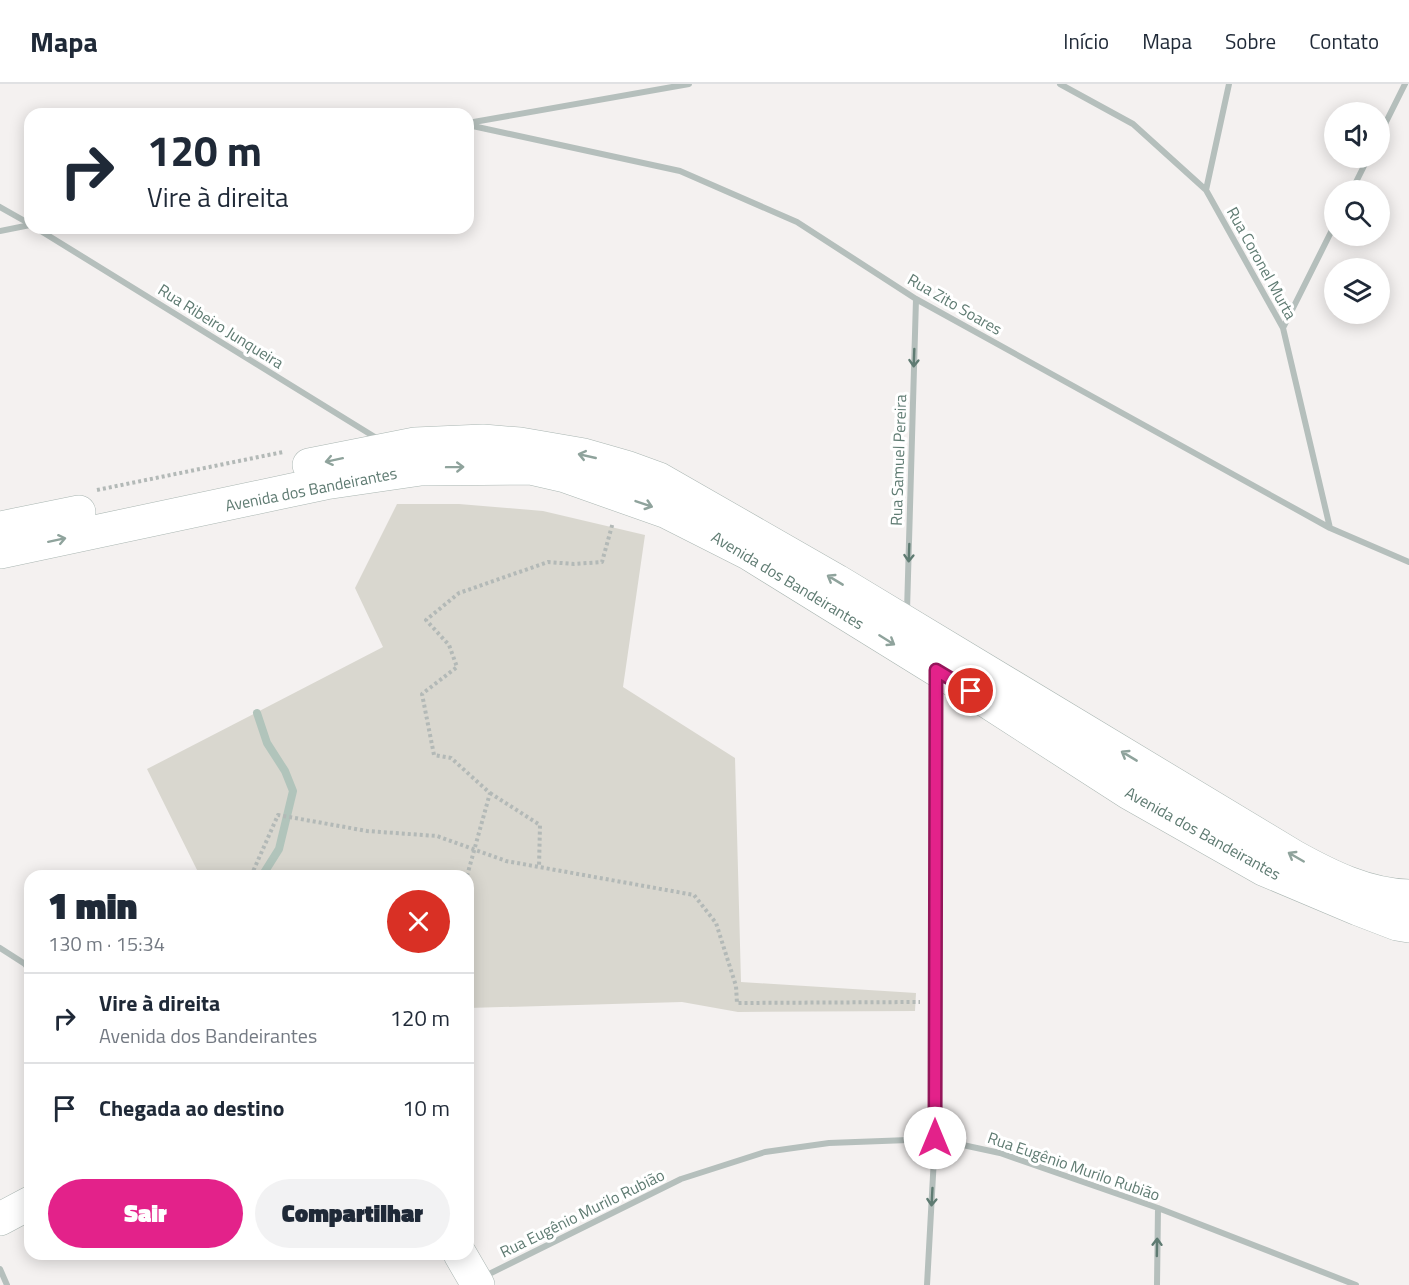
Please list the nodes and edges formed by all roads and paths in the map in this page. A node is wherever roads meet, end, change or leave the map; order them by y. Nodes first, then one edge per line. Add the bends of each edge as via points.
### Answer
1 (689, 84) edge
2 (1060, 84) edge
3 (1229, 84) edge
4 (1405, 84) edge
5 (1390, 114) edge
6 (474, 123) edge
7 (474, 125) edge
8 (1206, 190) junction
9 (0, 207) edge
10 (24, 221) edge
11 (24, 226) edge
12 (0, 231) edge
13 (46, 234) edge
14 (1324, 246) edge
15 (916, 299) junction
16 (1283, 328) junction
17 (289, 451) dead end
18 (406, 458) junction
19 (96, 491) dead end
20 (620, 496) junction
21 (0, 528) edge
22 (1330, 528) junction
23 (0, 552) edge
24 (1409, 562) edge
25 (906, 622) junction
26 (936, 670) junction
27 (490, 793) junction
28 (473, 849) junction
29 (539, 867) junction
30 (254, 870) edge
31 (468, 870) edge
32 (1406, 922) edge
33 (0, 948) edge
34 (24, 963) edge
35 (920, 1002) dead end
36 (935, 1138) junction
37 (24, 1206) edge
38 (1158, 1208) junction
39 (0, 1219) edge
40 (0, 1269) edge
41 (471, 1276) edge
42 (7, 1285) edge
43 (927, 1285) edge
44 (1157, 1285) edge
45 (1356, 1285) edge

1 - 6 street
2 - 8 street, Rua Coronel Murta via 1133,124
3 - 8 street
4 - 5 street
7 - 15 street, Rua Zito Soares via 680,171 797,222
8 - 16 street, Rua Coronel Murta
9 - 10 street
11 - 12 street
13 - 18 street, Rua Ribeiro Junqueira
14 - 16 street
15 - 22 street, Rua Zito Soares
15 -> 25 street, Rua Samuel Pereira
16 - 22 street, Rua Coronel Murta
17 - 19 path
18 -> 20 street, Avenida dos Bandeirantes via 530,468
18 -> 21 street, Avenida dos Bandeirantes
23 -> 18 street, Avenida dos Bandeirantes via 325,483
25 -> 18 street, Avenida dos Bandeirantes via 688,494 626,467 548,448 483,441 448,441
20 -> 26 street, Avenida dos Bandeirantes via 667,512 748,552
20 - 27 path via 602,561 548,562 459,593 426,620 449,645 457,667 422,694 434,755 451,758
22 - 24 street, Rua Zito Soares
32 -> 25 street, Avenida dos Bandeirantes via 1365,889 1302,861
26 - 32 street, Avenida dos Bandeirantes via 1129,793 1263,869
26 - 36 street
27 - 28 path
27 - 29 path via 540,825
28 - 29 path
28 - 30 path via 437,836 367,831 278,815
28 - 31 path
29 - 35 path via 694,895 716,923 736,986 737,1003
33 - 34 street
36 - 38 street, Rua Eugênio Murilo Rubião via 1000,1153
36 - 41 street, Rua Eugênio Murilo Rubião via 829,1143 765,1152 681,1179
36 -> 43 street
37 - 39 street
44 -> 38 street
38 - 45 street, Rua Eugênio Murilo Rubião
40 - 42 street

